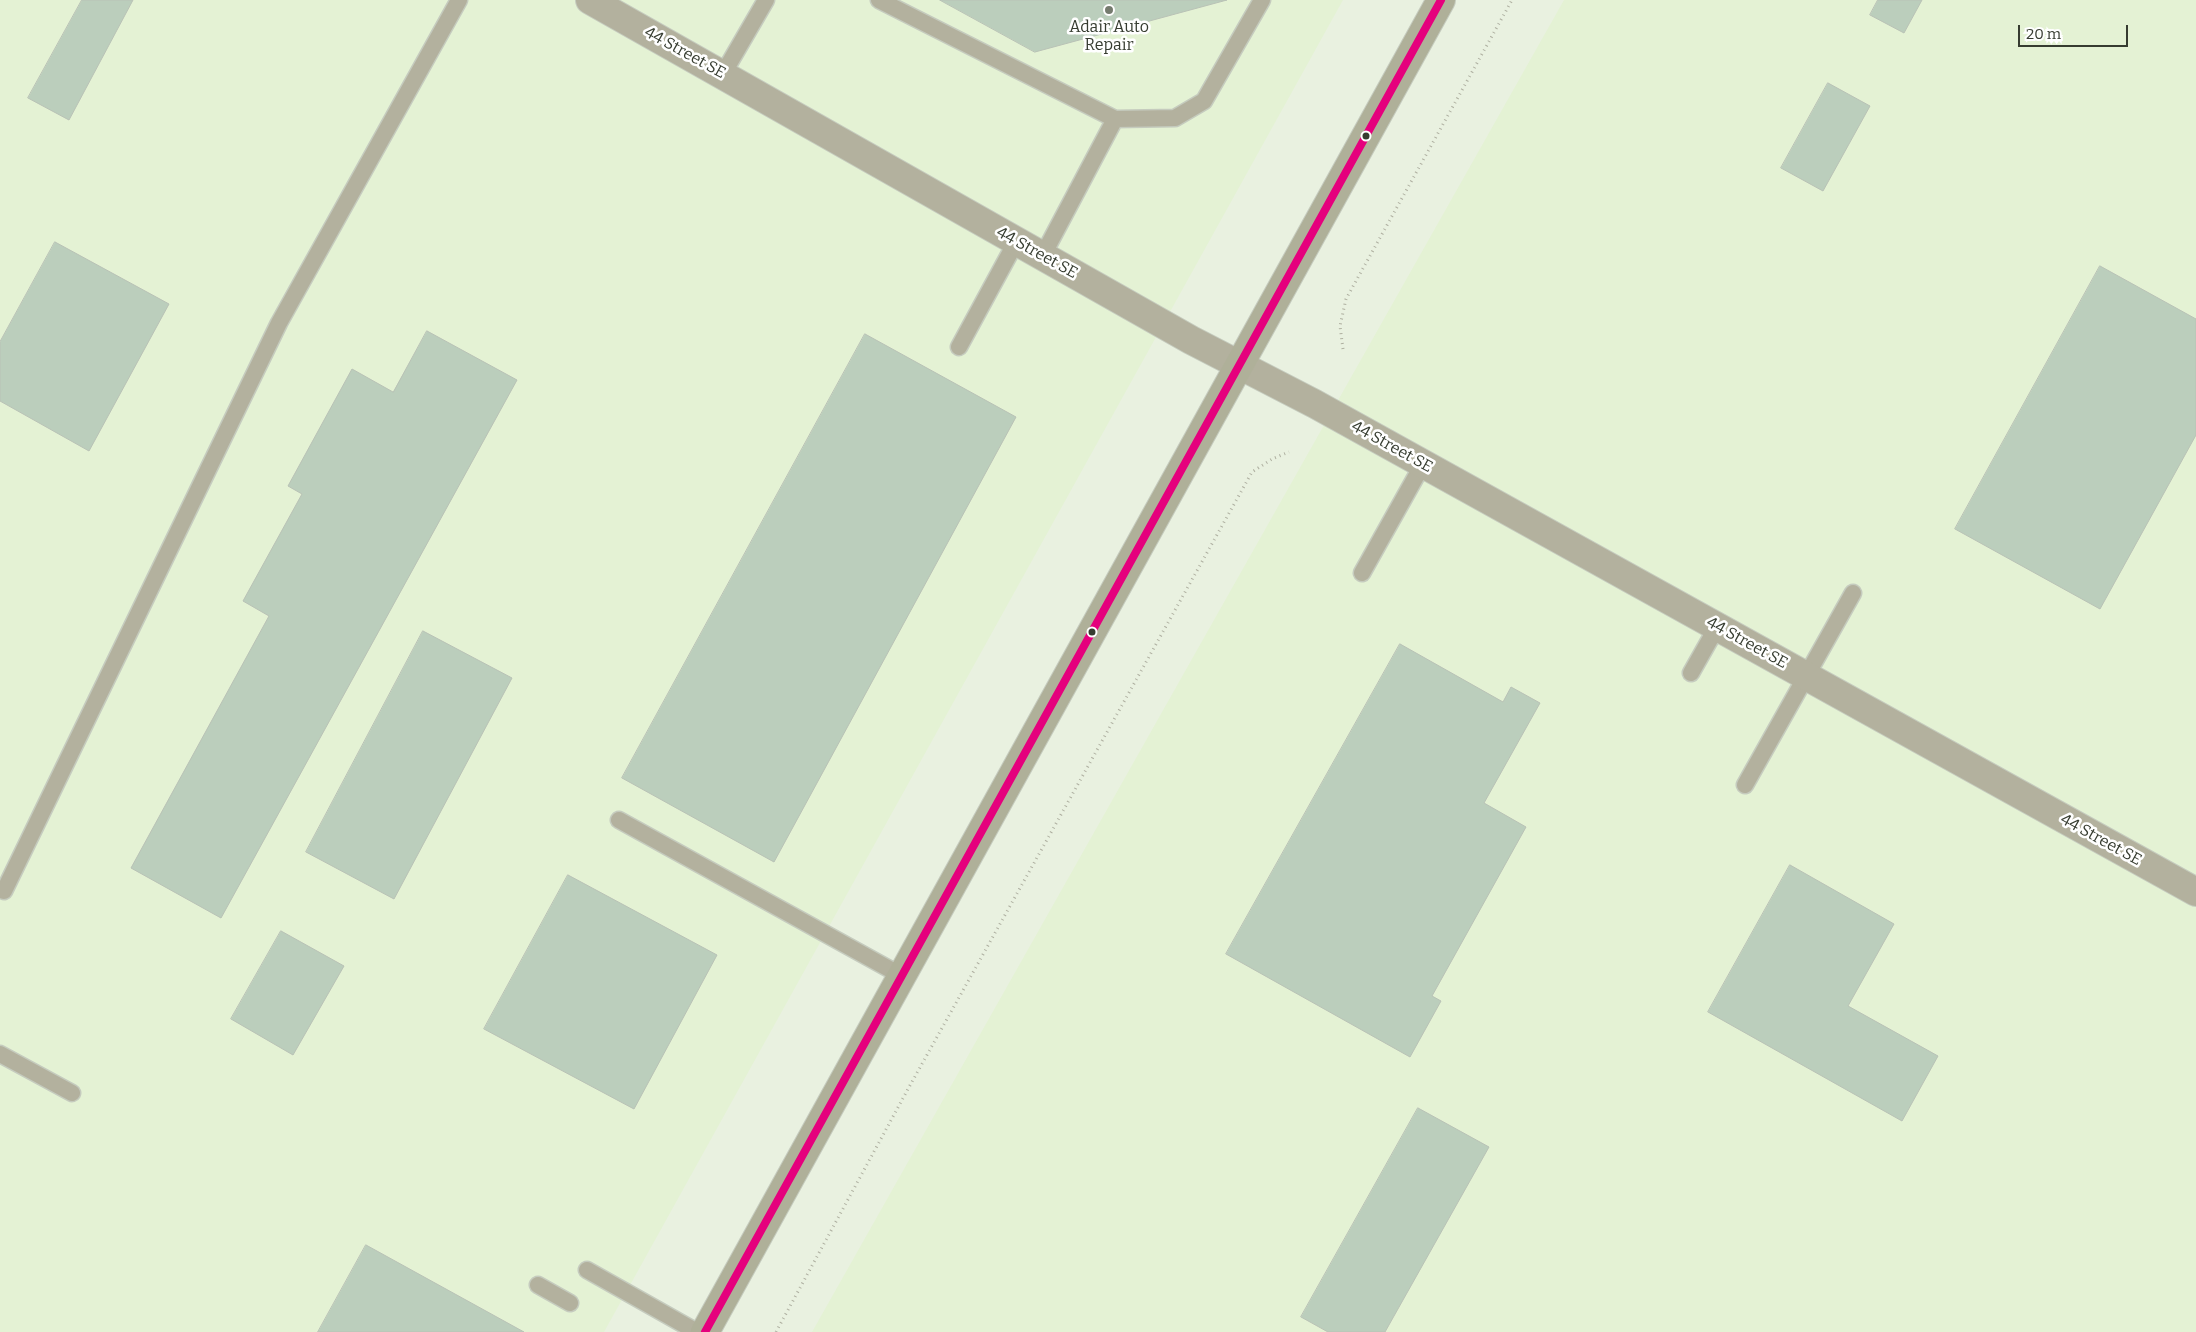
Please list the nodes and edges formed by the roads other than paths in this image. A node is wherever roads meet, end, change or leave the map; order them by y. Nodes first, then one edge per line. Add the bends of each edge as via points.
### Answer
1 (459, 0) edge
2 (590, 0) edge
3 (766, 0) edge
4 (879, 0) edge
5 (1262, 0) edge
6 (1441, 0) edge
7 (723, 74) junction
8 (1115, 119) junction
9 (1016, 242) junction
10 (1042, 257) junction
11 (959, 347) dead end
12 (1240, 364) junction
13 (1423, 464) junction
14 (1362, 572) dead end
15 (1853, 593) dead end
16 (1717, 627) junction
17 (1691, 672) dead end
18 (1806, 676) junction
19 (1744, 785) dead end
20 (619, 820) dead end
21 (4, 890) dead end
22 (2196, 892) edge
23 (902, 976) junction
24 (0, 1054) edge
25 (72, 1093) dead end
26 (587, 1270) dead end
27 (538, 1285) dead end
28 (570, 1303) dead end
29 (697, 1332) edge
30 (705, 1332) edge

1 - 21 lane via 279,323
2 - 7 street, 44 Street SE
3 - 7 lane
4 - 8 lane
5 - 8 lane via 1204,101 1175,118
6 - 12 street
7 - 9 street, 44 Street SE
8 - 10 lane
9 - 10 street, 44 Street SE
9 - 11 lane
10 - 12 street, 44 Street SE
12 - 13 street, 44 Street SE
12 - 23 street
13 - 14 lane
13 - 16 street, 44 Street SE
15 - 18 lane
16 - 17 lane
16 - 18 street, 44 Street SE
18 - 19 lane
18 - 22 street, 44 Street SE
20 - 23 lane
23 - 30 street
24 - 25 lane
26 - 29 lane
27 - 28 lane

